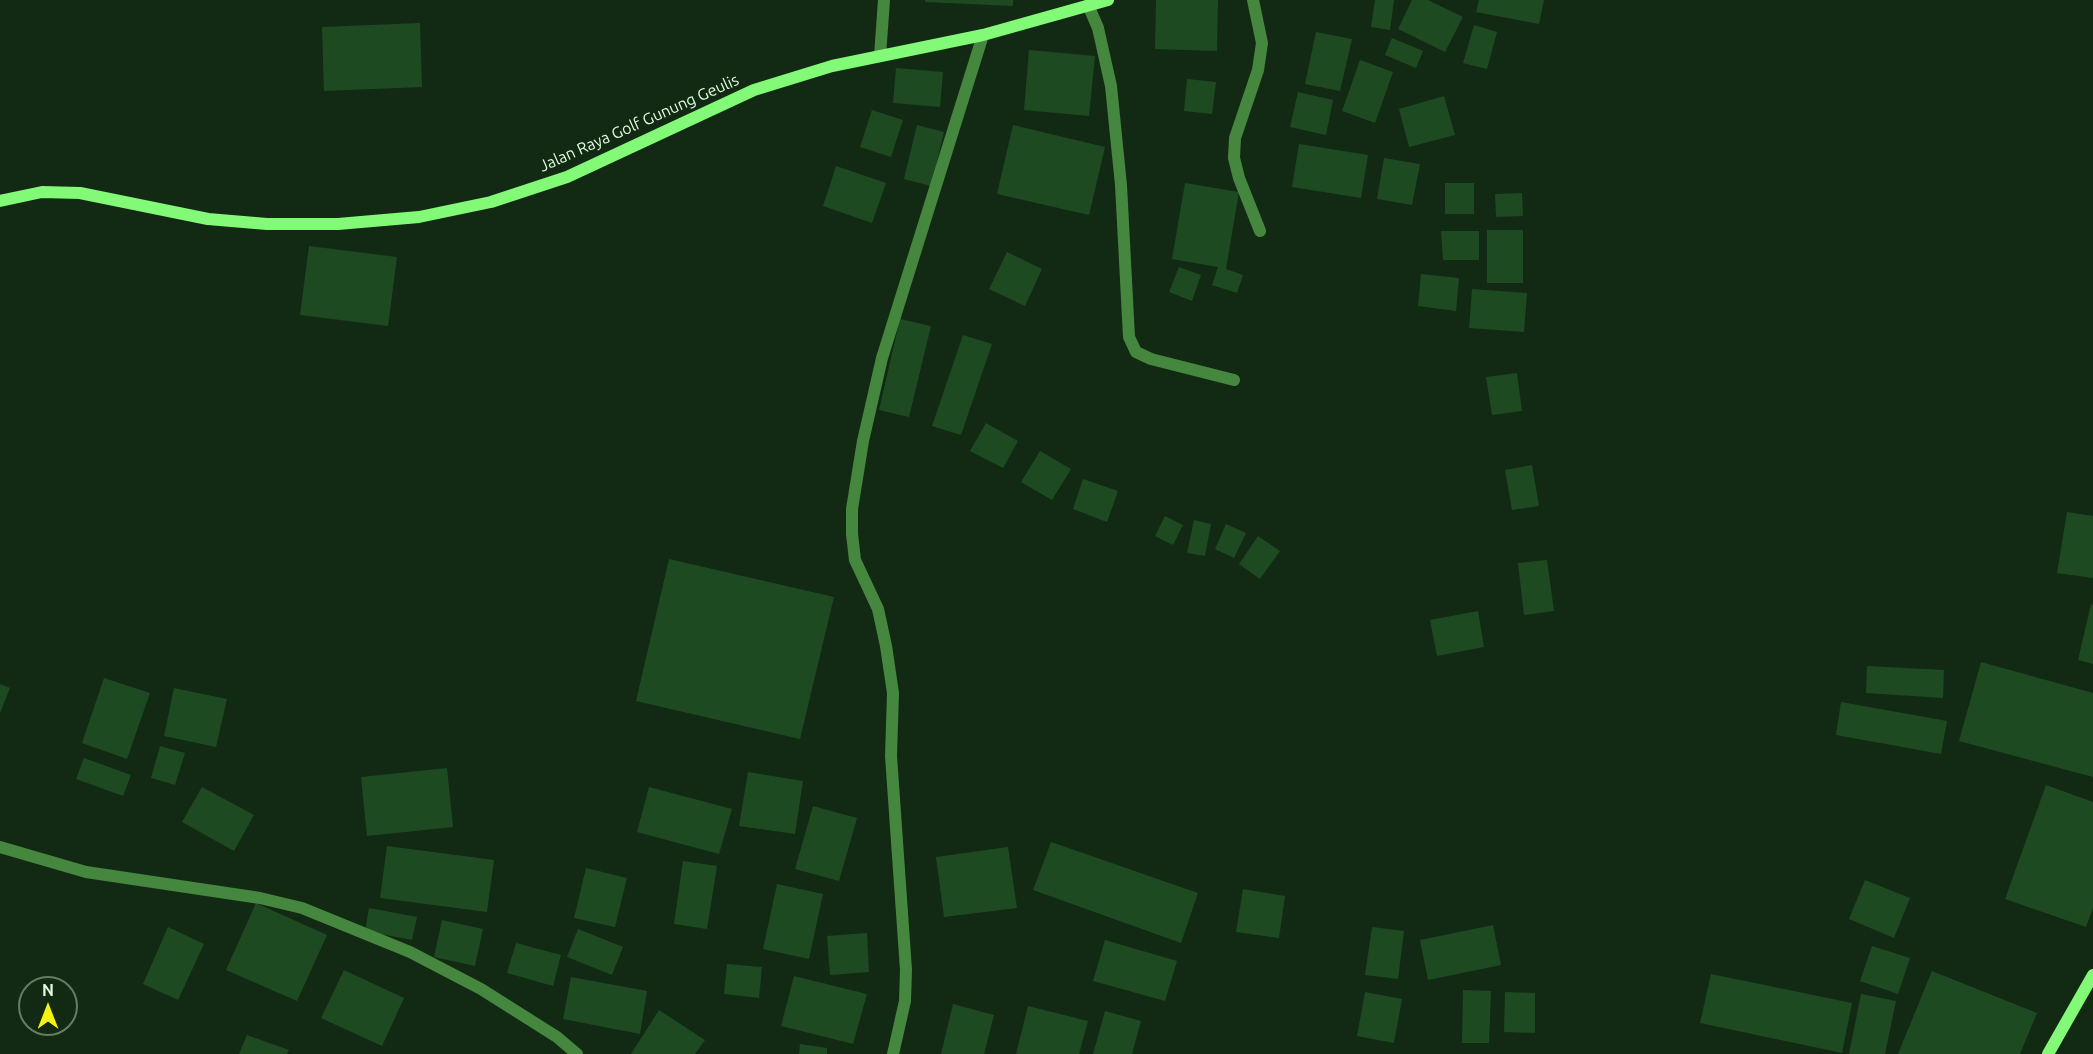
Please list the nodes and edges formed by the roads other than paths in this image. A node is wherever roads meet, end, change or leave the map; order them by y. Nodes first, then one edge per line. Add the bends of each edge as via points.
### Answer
1 (884, 0) edge
2 (1108, 0) edge
3 (1253, 0) edge
4 (1088, 5) junction
5 (984, 35) junction
6 (880, 56) junction
7 (0, 201) edge
8 (1260, 231) dead end
9 (1234, 380) dead end
10 (0, 847) edge
11 (2093, 975) edge
12 (577, 1054) edge
13 (894, 1054) edge
14 (2048, 1054) edge

1 - 6 street
2 - 4 main road, Jalan Raya Golf Gunung Geulis
3 - 8 street via 1262,44 1258,70 1235,138 1234,158
4 - 5 main road, Jalan Raya Golf Gunung Geulis
4 - 9 street via 1098,28 1112,86 1130,337 1136,352 1151,359
5 - 6 main road, Jalan Raya Golf Gunung Geulis
5 - 13 street via 882,358 852,509 855,560 878,609 892,693 891,756 906,970 905,1001
6 - 7 main road, Jalan Raya Golf Gunung Geulis via 754,90 567,177 491,202 419,217 338,224 267,224 208,219 80,193 42,192
10 - 12 street via 87,872 302,908 410,952 481,989
11 - 14 main road

